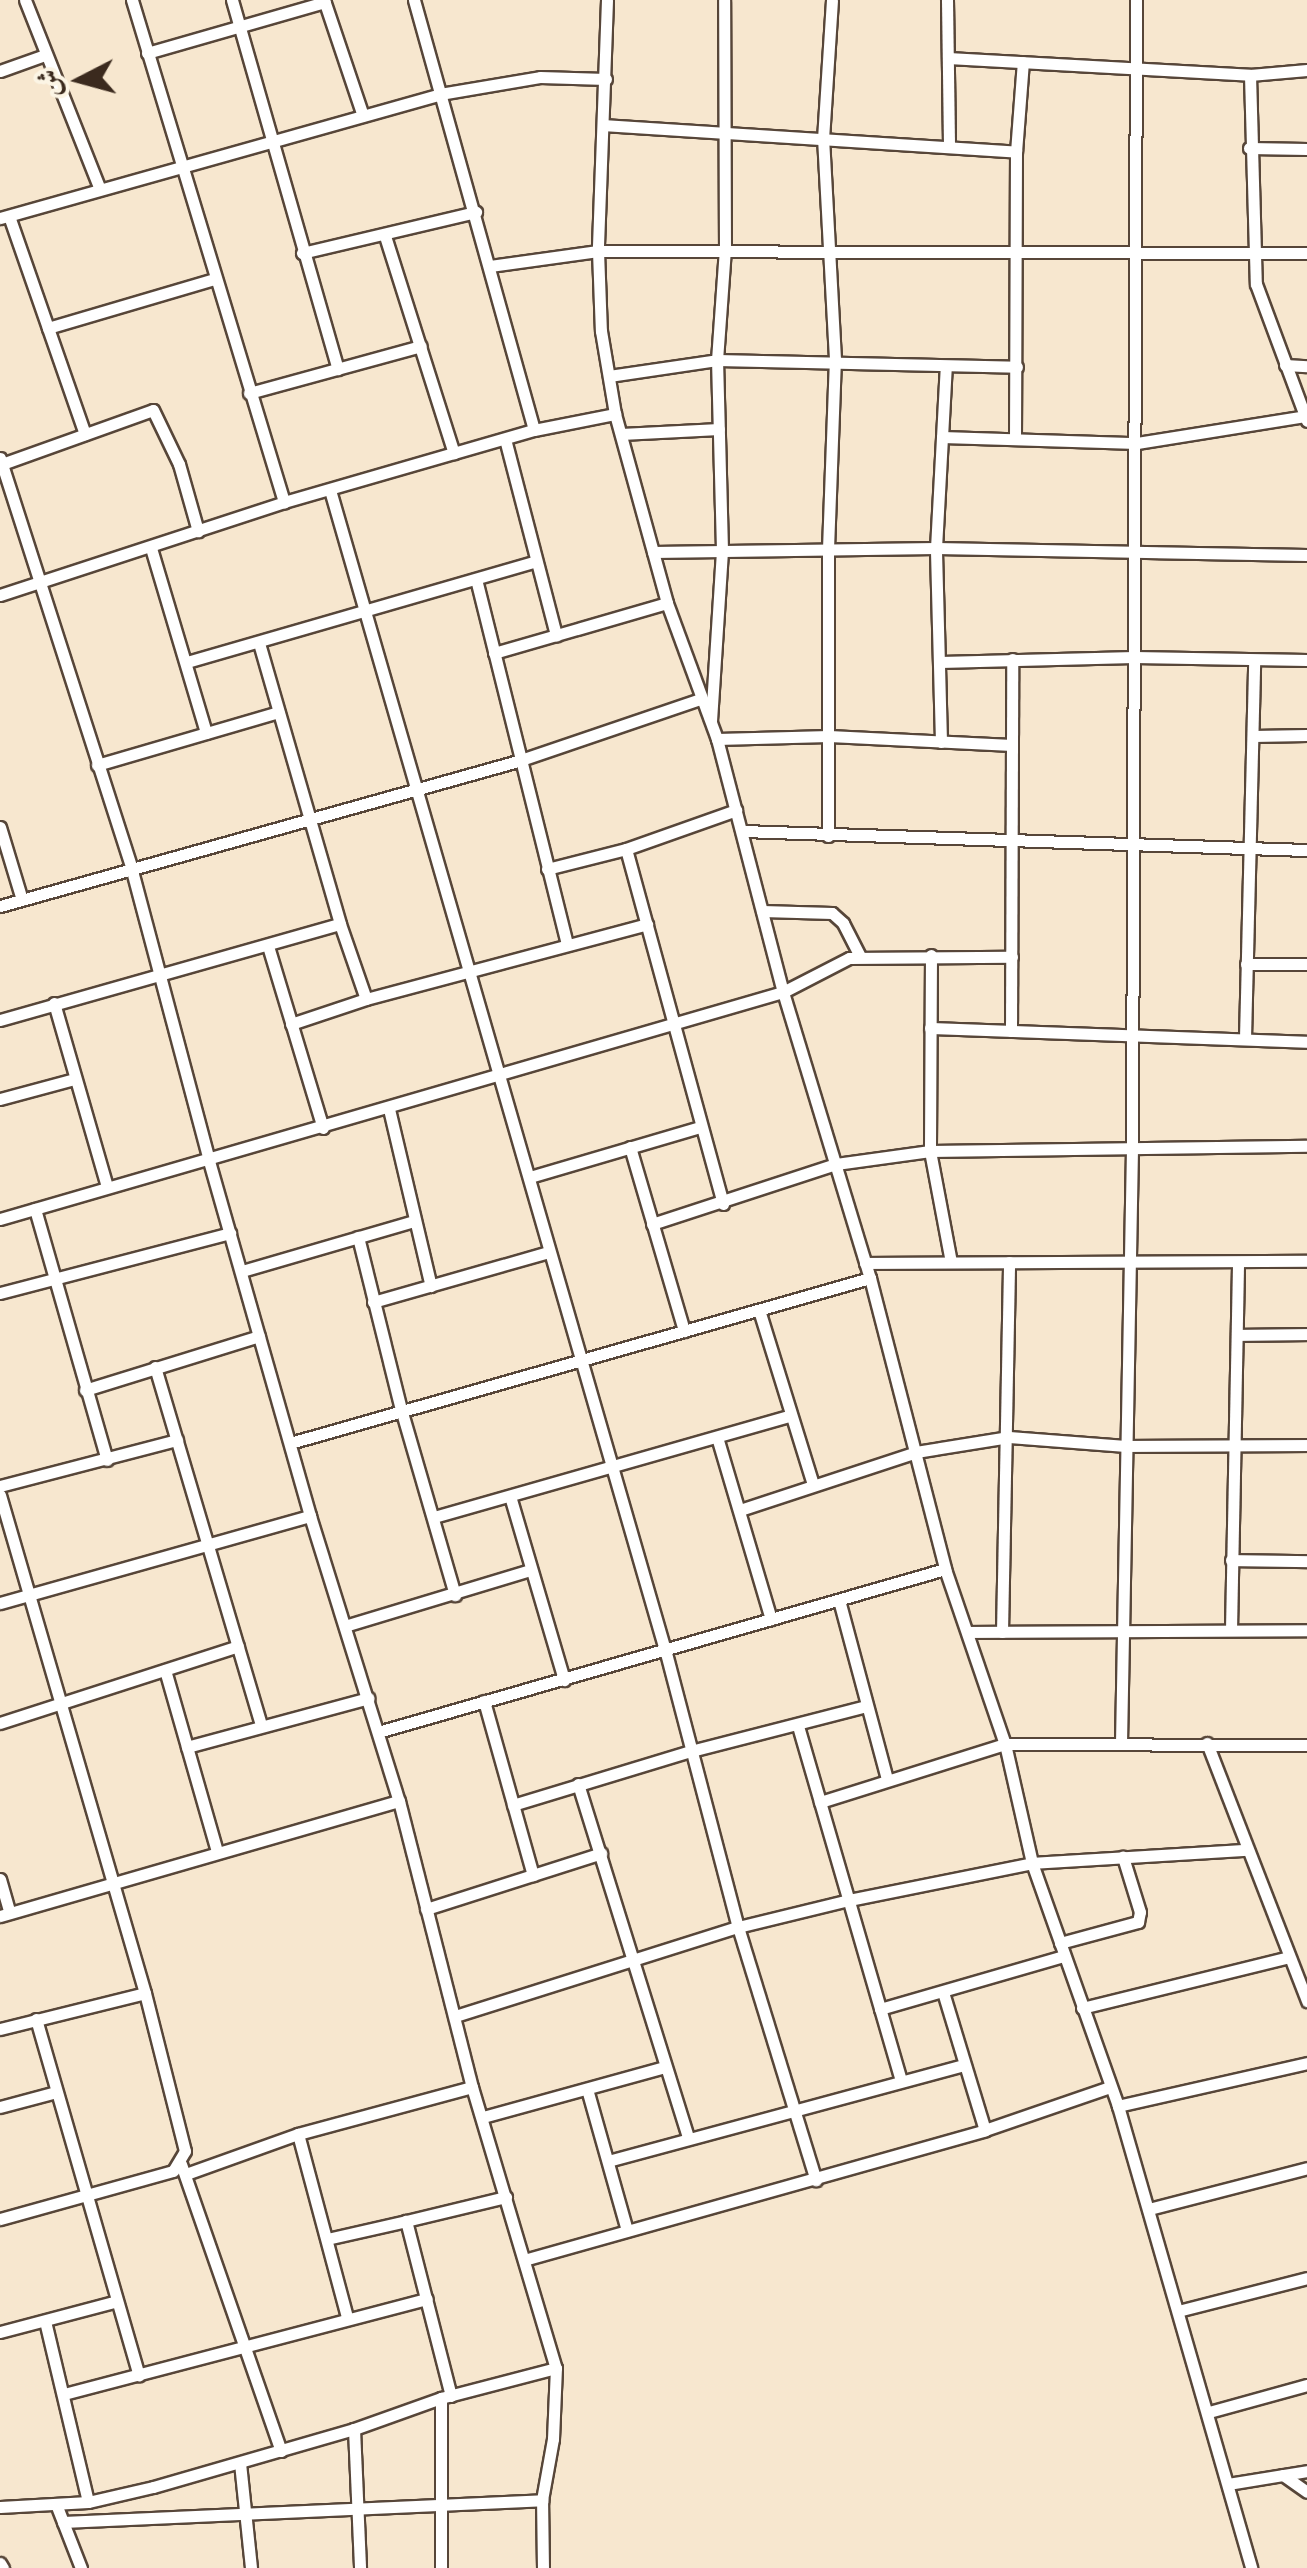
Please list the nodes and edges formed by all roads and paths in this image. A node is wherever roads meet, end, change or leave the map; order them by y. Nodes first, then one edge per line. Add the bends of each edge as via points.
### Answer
1 (26, 0) edge
2 (132, 0) edge
3 (232, 0) edge
4 (414, 0) edge
5 (607, 0) edge
6 (724, 0) edge
7 (832, 0) edge
8 (948, 0) edge
9 (1136, 0) edge
10 (325, 1) edge
11 (240, 26) junction
12 (147, 53) junction
13 (46, 55) junction
14 (948, 58) junction
15 (1023, 62) junction
16 (1135, 68) junction
17 (1307, 70) edge
18 (0, 71) edge
19 (1250, 75) junction
20 (606, 79) junction
21 (440, 94) junction
22 (363, 116) junction
23 (604, 125) junction
24 (726, 134) junction
25 (823, 139) junction
26 (275, 141) junction
27 (949, 146) junction
28 (1248, 148) junction
29 (1307, 149) edge
30 (1016, 152) junction
31 (181, 166) junction
32 (100, 189) junction
33 (476, 212) junction
34 (5, 217) edge
35 (385, 236) junction
36 (726, 250) junction
37 (1138, 250) junction
38 (830, 251) junction
39 (1019, 251) junction
40 (598, 252) junction
41 (1254, 252) junction
42 (302, 253) junction
43 (1307, 253) edge
44 (490, 266) junction
45 (215, 279) junction
46 (48, 328) junction
47 (421, 346) junction
48 (717, 360) junction
49 (834, 360) junction
50 (946, 366) junction
51 (1285, 366) junction
52 (1307, 366) edge
53 (1017, 367) junction
54 (338, 369) junction
55 (609, 376) junction
56 (249, 393) junction
57 (615, 414) junction
58 (1306, 418) edge
59 (719, 429) junction
60 (534, 430) junction
61 (85, 434) junction
62 (621, 434) junction
63 (942, 437) junction
64 (506, 439) junction
65 (1014, 439) junction
66 (1137, 443) junction
67 (454, 453) junction
68 (1, 461) edge
69 (330, 490) junction
70 (284, 502) junction
71 (198, 531) junction
72 (151, 548) junction
73 (936, 548) junction
74 (828, 549) junction
75 (722, 550) junction
76 (1136, 550) junction
77 (654, 552) junction
78 (1307, 555) edge
79 (536, 561) junction
80 (476, 578) junction
81 (39, 585) junction
82 (0, 595) edge
83 (667, 603) junction
84 (362, 612) junction
85 (556, 635) junction
86 (259, 643) junction
87 (494, 652) junction
88 (1134, 656) junction
89 (1012, 660) junction
90 (1254, 660) junction
91 (1307, 660) edge
92 (187, 662) junction
93 (940, 662) junction
94 (700, 699) junction
95 (278, 712) junction
96 (711, 726) junction
97 (206, 733) junction
98 (830, 736) junction
99 (1252, 736) junction
100 (1307, 736) edge
101 (716, 739) junction
102 (941, 742) junction
103 (1012, 745) junction
104 (518, 760) junction
105 (97, 764) junction
106 (413, 790) junction
107 (736, 810) junction
108 (308, 817) junction
109 (0, 827) edge
110 (742, 831) junction
111 (828, 836) junction
112 (1013, 841) junction
113 (1131, 846) junction
114 (626, 849) junction
115 (1248, 850) junction
116 (1307, 850) edge
117 (131, 868) junction
118 (547, 869) junction
119 (22, 900) junction
120 (0, 906) edge
121 (762, 911) junction
122 (340, 924) junction
123 (647, 924) junction
124 (567, 945) junction
125 (268, 946) junction
126 (931, 955) junction
127 (1012, 957) junction
128 (860, 958) junction
129 (1246, 964) junction
130 (1307, 964) edge
131 (466, 972) junction
132 (162, 974) junction
133 (782, 992) junction
134 (366, 998) junction
135 (54, 1003) junction
136 (0, 1020) edge
137 (674, 1022) junction
138 (291, 1024) junction
139 (930, 1028) junction
140 (1011, 1031) junction
141 (1131, 1034) junction
142 (1244, 1038) junction
143 (1307, 1042) edge
144 (500, 1076) junction
145 (74, 1079) junction
146 (1, 1097) edge
147 (389, 1109) junction
148 (700, 1127) junction
149 (323, 1128) junction
150 (1132, 1146) junction
151 (1307, 1146) edge
152 (630, 1147) junction
153 (930, 1151) junction
154 (209, 1161) junction
155 (836, 1164) junction
156 (530, 1178) junction
157 (107, 1187) junction
158 (724, 1204) junction
159 (35, 1209) junction
160 (0, 1219) edge
161 (414, 1221) junction
162 (652, 1224) junction
163 (230, 1233) junction
164 (358, 1237) junction
165 (549, 1252) junction
166 (1307, 1261) edge
167 (951, 1262) junction
168 (1008, 1262) junction
169 (1238, 1262) junction
170 (866, 1263) junction
171 (1131, 1263) junction
172 (242, 1271) junction
173 (55, 1278) junction
174 (870, 1278) junction
175 (431, 1286) junction
176 (0, 1293) edge
177 (373, 1302) junction
178 (759, 1310) junction
179 (684, 1331) junction
180 (1307, 1334) edge
181 (1237, 1335) junction
182 (259, 1336) junction
183 (580, 1359) junction
184 (156, 1367) junction
185 (85, 1390) junction
186 (400, 1409) junction
187 (792, 1415) junction
188 (718, 1436) junction
189 (1009, 1437) junction
190 (177, 1440) junction
191 (290, 1443) junction
192 (1232, 1445) junction
193 (1307, 1445) edge
194 (1126, 1446) junction
195 (916, 1452) junction
196 (107, 1460) junction
197 (610, 1467) junction
198 (813, 1484) junction
199 (0, 1486) edge
200 (0, 1495) edge
201 (510, 1496) junction
202 (740, 1510) junction
203 (310, 1516) junction
204 (434, 1517) junction
205 (209, 1544) junction
206 (1231, 1560) junction
207 (1307, 1561) edge
208 (946, 1569) junction
209 (532, 1570) junction
210 (27, 1595) junction
211 (455, 1595) junction
212 (839, 1600) junction
213 (0, 1603) edge
214 (771, 1619) junction
215 (345, 1626) junction
216 (1230, 1630) junction
217 (1307, 1630) edge
218 (968, 1632) junction
219 (1002, 1632) junction
220 (1122, 1632) junction
221 (238, 1646) junction
222 (666, 1653) junction
223 (165, 1670) junction
224 (564, 1680) junction
225 (368, 1698) junction
226 (484, 1701) junction
227 (60, 1704) junction
228 (866, 1706) junction
229 (0, 1723) edge
230 (260, 1725) junction
231 (798, 1726) junction
232 (378, 1732) junction
233 (1207, 1742) junction
234 (1120, 1743) junction
235 (1005, 1744) junction
236 (1307, 1745) edge
237 (187, 1747) junction
238 (691, 1751) junction
239 (888, 1779) junction
240 (578, 1784) junction
241 (399, 1801) junction
242 (820, 1802) junction
243 (513, 1805) junction
244 (1246, 1850) junction
245 (217, 1851) junction
246 (601, 1854) junction
247 (1123, 1858) junction
248 (1032, 1863) junction
249 (533, 1875) junction
250 (0, 1879) edge
251 (110, 1883) junction
252 (850, 1900) junction
253 (426, 1909) junction
254 (5, 1914) edge
255 (738, 1927) junction
256 (1060, 1943) junction
257 (1064, 1956) junction
258 (1289, 1957) junction
259 (634, 1962) junction
260 (943, 1992) junction
261 (145, 1993) junction
262 (1307, 2001) edge
263 (1082, 2008) junction
264 (880, 2009) junction
265 (455, 2016) junction
266 (36, 2019) junction
267 (0, 2029) edge
268 (1307, 2063) edge
269 (962, 2064) junction
270 (664, 2066) junction
271 (901, 2080) junction
272 (472, 2087) junction
273 (1110, 2087) junction
274 (587, 2089) junction
275 (56, 2092) junction
276 (1118, 2106) junction
277 (0, 2107) edge
278 (794, 2109) junction
279 (483, 2117) junction
280 (985, 2130) junction
281 (298, 2134) junction
282 (688, 2138) junction
283 (608, 2161) junction
284 (1307, 2168) edge
285 (184, 2169) junction
286 (816, 2180) junction
287 (86, 2194) junction
288 (506, 2197) junction
289 (1149, 2209) junction
290 (0, 2219) edge
291 (406, 2222) junction
292 (627, 2230) junction
293 (327, 2239) junction
294 (524, 2260) junction
295 (1307, 2278) edge
296 (427, 2299) junction
297 (118, 2301) junction
298 (1178, 2311) junction
299 (348, 2316) junction
300 (45, 2321) junction
301 (0, 2332) edge
302 (242, 2344) junction
303 (556, 2368) junction
304 (139, 2374) junction
305 (1307, 2385) edge
306 (64, 2394) junction
307 (446, 2397) junction
308 (1209, 2412) junction
309 (354, 2429) junction
310 (281, 2451) junction
311 (240, 2463) junction
312 (1307, 2471) edge
313 (1283, 2475) junction
314 (1228, 2484) junction
315 (1307, 2492) edge
316 (542, 2500) junction
317 (88, 2502) junction
318 (56, 2504) junction
319 (443, 2505) junction
320 (0, 2508) edge
321 (358, 2508) junction
322 (246, 2514) junction
323 (63, 2522) junction
324 (81, 2568) edge
325 (252, 2568) edge
326 (360, 2568) edge
327 (440, 2568) edge
328 (543, 2568) edge
329 (1251, 2568) edge

1 - 13 street
2 - 12 street
3 - 11 street
4 - 21 street
5 - 20 street
6 - 24 street
7 - 25 street
8 - 14 street
9 - 16 street
10 - 11 street
10 - 22 street
11 - 12 street
11 - 26 street
12 - 31 street
13 - 18 street
13 - 32 street
14 - 15 street
14 - 27 street
15 - 16 street
15 - 30 street
16 - 19 street
16 - 37 street
17 - 19 street
19 - 28 street
20 - 21 street via 540,77
20 - 23 street
21 - 22 street
21 - 33 street
22 - 26 street
23 - 24 street
23 - 40 street
24 - 25 street
24 - 36 street
25 - 27 street
25 - 38 street
26 - 31 street
26 - 42 street
27 - 30 street
28 - 29 street
28 - 41 street
30 - 39 street
31 - 32 street
31 - 45 street
32 - 34 street
33 - 35 street
33 - 44 street
34 - 46 street
35 - 42 street
35 - 47 street
36 - 38 street
36 - 40 street
36 - 48 street
37 - 39 street
37 - 41 street
37 - 66 street
38 - 39 street
38 - 49 street
39 - 53 street
40 - 44 street
40 - 55 street
41 - 43 street
41 - 51 street via 1261,301
42 - 54 street
44 - 60 street
45 - 46 street
45 - 56 street
46 - 61 street
47 - 54 street
47 - 67 street
48 - 49 street
48 - 55 street
48 - 59 street
49 - 50 street
49 - 74 street
50 - 53 street
50 - 63 street
51 - 52 street
51 - 58 street
53 - 65 street
54 - 56 street
55 - 57 street
56 - 70 street
57 - 60 street
57 - 62 street
58 - 66 street
59 - 62 street
59 - 75 street
60 - 64 street
61 - 68 street
61 - 71 street via 147,410 158,414
62 - 77 street
63 - 65 street
63 - 73 street
64 - 67 street
64 - 79 street
65 - 66 street
66 - 76 street
67 - 69 street
68 - 81 street
69 - 70 street
69 - 84 street
70 - 71 street
71 - 72 street
72 - 81 street
72 - 92 street
73 - 74 street
73 - 76 street
73 - 93 street
74 - 75 street
74 - 98 street
75 - 77 street
75 - 96 street
76 - 78 street
76 - 88 street
77 - 83 street
79 - 80 street
79 - 85 street
80 - 84 street
80 - 87 street
81 - 82 street
81 - 105 street
83 - 85 street
83 - 94 street
84 - 86 street
84 - 106 street
85 - 87 street
86 - 92 street
86 - 95 street
87 - 104 street
88 - 89 street
88 - 90 street
88 - 113 street
89 - 93 street
89 - 103 street
90 - 91 street
90 - 99 street
92 - 97 street
93 - 102 street
94 - 96 street
94 - 104 street
95 - 97 street
95 - 108 street
96 - 101 street
97 - 105 street
98 - 101 street
98 - 102 street
98 - 111 street
99 - 100 street
99 - 115 street
101 - 107 street
102 - 103 street
103 - 112 street
104 - 106 street
104 - 118 street
105 - 117 street
106 - 108 street
106 - 131 street
107 - 110 street
107 - 114 street
108 - 117 street
108 - 122 street
109 - 119 street
110 - 111 street
110 - 121 street
111 - 112 street
112 - 113 street
112 - 127 street
113 - 115 street
113 - 141 street
114 - 118 street
114 - 123 street
115 - 116 street
115 - 129 street
117 - 119 street
117 - 132 street
118 - 124 street
119 - 120 street
121 - 128 street via 832,913
121 - 133 street
122 - 125 street
122 - 134 street
123 - 124 street
123 - 137 street
124 - 131 street
125 - 132 street
125 - 138 street
126 - 127 street
126 - 128 street
126 - 139 street
127 - 140 street
128 - 133 street via 837,962
129 - 130 street
129 - 142 street
131 - 134 street
131 - 144 street
132 - 135 street
132 - 154 street
133 - 137 street
133 - 155 street
134 - 138 street
135 - 136 street
135 - 145 street
137 - 144 street
137 - 148 street
138 - 149 street
139 - 140 street
139 - 153 street
140 - 141 street
141 - 142 street
141 - 150 street
142 - 143 street
144 - 147 street
144 - 156 street
145 - 146 street
145 - 157 street
147 - 149 street
147 - 161 street
148 - 152 street
148 - 158 street
149 - 154 street
150 - 151 street
150 - 153 street
150 - 171 street
152 - 156 street
152 - 162 street
153 - 155 street
153 - 167 street
154 - 157 street
154 - 163 street
155 - 158 street
155 - 170 street
156 - 165 street
157 - 159 street
158 - 162 street
159 - 160 street
159 - 173 street
161 - 164 street
161 - 175 street
162 - 179 street
163 - 172 street
163 - 173 street
164 - 172 street
164 - 177 street
165 - 175 street
165 - 183 street
166 - 169 street
167 - 168 street
167 - 170 street
168 - 171 street
168 - 189 street
169 - 171 street
169 - 181 street
170 - 174 street
171 - 194 street
172 - 182 street
173 - 176 street
173 - 185 street
174 - 178 street
174 - 195 street
175 - 177 street
177 - 186 street
178 - 179 street
178 - 187 street
179 - 183 street
180 - 181 street
181 - 192 street
182 - 184 street
182 - 191 street
183 - 186 street
183 - 197 street
184 - 185 street
184 - 190 street
185 - 196 street
186 - 191 street
186 - 204 street
187 - 188 street
187 - 198 street
188 - 197 street
188 - 202 street
189 - 194 street
189 - 195 street
189 - 219 street
190 - 196 street
190 - 205 street
191 - 203 street
192 - 193 street
192 - 194 street
192 - 206 street
194 - 220 street
195 - 198 street
195 - 208 street
196 - 199 street
197 - 201 street
197 - 222 street
198 - 202 street
200 - 210 street
201 - 204 street
201 - 209 street
202 - 214 street
203 - 205 street
203 - 215 street
204 - 211 street
205 - 210 street
205 - 221 street
206 - 207 street
206 - 216 street
208 - 212 street
208 - 218 street
209 - 211 street
209 - 224 street
210 - 213 street
210 - 227 street
211 - 215 street
212 - 214 street
212 - 228 street
214 - 222 street
215 - 225 street
216 - 217 street
216 - 220 street
218 - 219 street
218 - 235 street
219 - 220 street
220 - 234 street
221 - 223 street
221 - 230 street
222 - 224 street
222 - 238 street
223 - 227 street
223 - 237 street
224 - 226 street
225 - 230 street
225 - 232 street
226 - 232 street
226 - 243 street
227 - 229 street
227 - 251 street
228 - 231 street
228 - 239 street
230 - 237 street
231 - 238 street
231 - 242 street
232 - 241 street
233 - 234 street
233 - 236 street
233 - 244 street
234 - 235 street
235 - 239 street
235 - 248 street
237 - 245 street
238 - 240 street
238 - 255 street
239 - 242 street
240 - 243 street
240 - 246 street
241 - 245 street
241 - 253 street
242 - 252 street
243 - 249 street
244 - 247 street
244 - 258 street
245 - 251 street
246 - 249 street
246 - 259 street
247 - 248 street
247 - 256 street via 1138,1922
248 - 252 street
248 - 256 street
249 - 253 street
250 - 254 street
251 - 254 street
251 - 261 street
252 - 255 street
252 - 264 street
253 - 265 street
255 - 259 street
255 - 278 street
256 - 257 street
257 - 260 street
257 - 263 street
258 - 262 street
258 - 263 street
259 - 265 street
259 - 270 street
260 - 264 street
260 - 269 street
261 - 266 street
261 - 285 street via 185,2140
263 - 273 street
264 - 271 street
265 - 272 street
266 - 267 street
266 - 275 street
268 - 276 street
269 - 271 street
269 - 280 street
270 - 274 street
270 - 282 street
271 - 278 street
272 - 279 street
272 - 281 street
273 - 276 street
273 - 280 street
274 - 279 street
274 - 283 street
275 - 277 street
275 - 287 street
276 - 289 street
278 - 282 street
278 - 286 street
279 - 288 street
280 - 286 street
281 - 285 street
281 - 293 street
282 - 283 street
283 - 292 street
284 - 289 street
285 - 287 street
285 - 302 street
286 - 292 street
287 - 290 street
287 - 297 street
288 - 291 street
288 - 294 street
289 - 298 street
291 - 293 street
291 - 296 street
292 - 294 street
293 - 299 street
294 - 303 street
295 - 298 street
296 - 299 street
296 - 307 street
297 - 300 street
297 - 304 street
298 - 308 street
299 - 302 street
300 - 301 street
300 - 306 street
302 - 304 street
302 - 310 street
303 - 307 street
303 - 316 street
304 - 306 street
305 - 308 street
306 - 317 street
307 - 309 street
307 - 319 street
308 - 314 street
309 - 310 street
309 - 321 street
310 - 311 street
311 - 317 street
311 - 322 street
312 - 313 street
313 - 314 street
313 - 315 street
314 - 329 street
316 - 319 street
316 - 328 street
317 - 318 street
318 - 320 street
318 - 323 street
319 - 321 street
319 - 327 street
321 - 322 street
321 - 326 street
322 - 323 street
322 - 325 street
323 - 324 street

